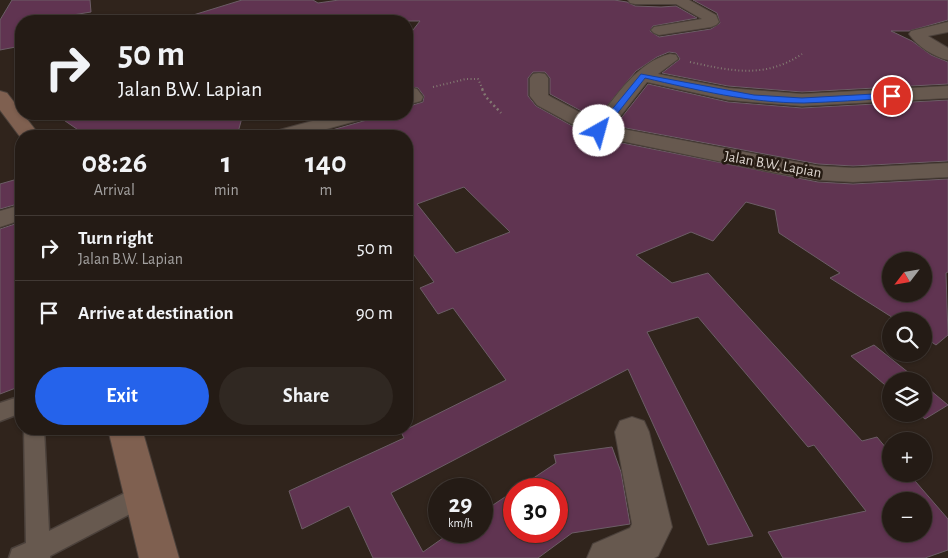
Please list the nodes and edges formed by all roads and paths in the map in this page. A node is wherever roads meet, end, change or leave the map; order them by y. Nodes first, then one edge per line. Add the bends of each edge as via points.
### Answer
1 (635, 0) edge
2 (679, 0) edge
3 (948, 27) edge
4 (659, 30) dead end
5 (802, 54) dead end
6 (948, 55) edge
7 (670, 59) joint
8 (643, 76) junction
9 (539, 78) dead end
10 (948, 92) edge
11 (413, 95) edge
12 (0, 97) edge
13 (501, 113) dead end
14 (15, 116) edge
15 (18, 120) edge
16 (346, 120) edge
17 (25, 130) edge
18 (323, 130) edge
19 (599, 131) junction
20 (948, 170) edge
21 (15, 214) edge
22 (0, 219) edge
23 (15, 406) edge
24 (0, 412) edge
25 (632, 432) dead end
26 (34, 435) edge
27 (126, 435) edge
28 (141, 496) junction
29 (32, 555) edge
30 (159, 558) edge
31 (606, 558) edge

1 - 2 street
2 - 4 street via 711,18 711,22
3 - 6 street via 917,34
5 - 7 path via 791,63 771,70 739,72
7 - 8 street
8 - 10 street via 728,94 793,100
8 - 19 street
9 - 19 street, Jalan B.W. Lapian via 539,96 544,101
11 - 13 path via 476,78 486,97
12 - 14 street
15 - 17 street
16 - 18 street
19 - 20 street, Jalan B.W. Lapian via 818,173 853,175
21 - 22 street
23 - 24 lane
25 - 31 street via 652,527 644,542
26 - 29 lane
27 - 28 street
28 - 29 lane
28 - 30 street

